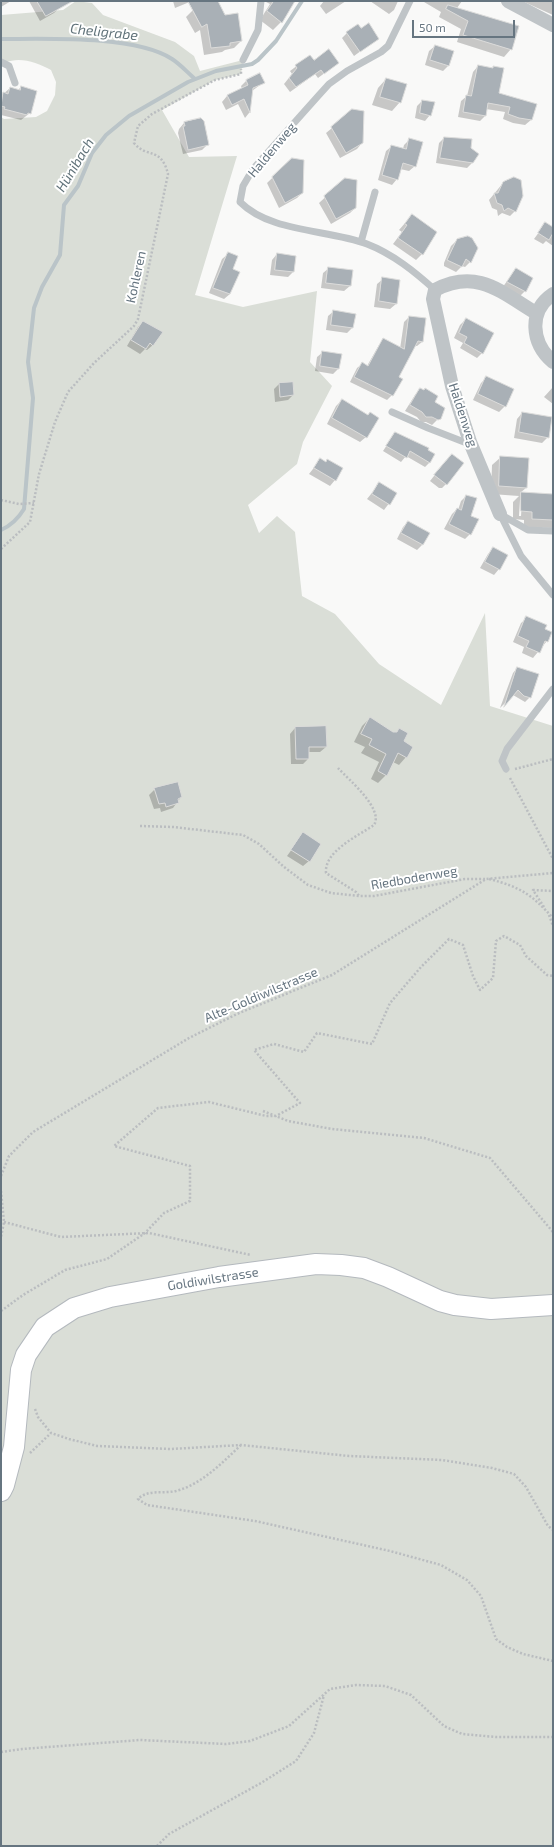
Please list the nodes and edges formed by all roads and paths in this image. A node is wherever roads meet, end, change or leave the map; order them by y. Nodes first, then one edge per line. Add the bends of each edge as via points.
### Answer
1 (261, 1) edge
2 (410, 1) edge
3 (508, 1) edge
4 (553, 25) edge
5 (243, 60) dead end
6 (1, 62) edge
7 (241, 74) dead end
8 (15, 83) dead end
9 (375, 192) dead end
10 (361, 242) junction
11 (435, 290) junction
12 (553, 294) edge
13 (536, 313) junction
14 (553, 362) edge
15 (392, 412) dead end
16 (470, 442) junction
17 (1, 500) edge
18 (32, 503) junction
19 (500, 514) junction
20 (553, 531) edge
21 (1, 549) edge
22 (553, 595) edge
23 (553, 689) edge
24 (553, 758) edge
25 (338, 768) dead end
26 (506, 769) junction
27 (140, 826) dead end
28 (553, 859) edge
29 (553, 873) edge
30 (486, 879) junction
31 (553, 891) edge
32 (359, 896) junction
33 (549, 914) junction
34 (553, 918) edge
35 (553, 926) edge
36 (553, 976) edge
37 (263, 1111) dead end
38 (276, 1116) junction
39 (1, 1176) edge
40 (1, 1191) edge
41 (4, 1222) junction
42 (553, 1232) edge
43 (144, 1233) junction
44 (1, 1237) edge
45 (252, 1256) dead end
46 (553, 1305) edge
47 (1, 1311) edge
48 (51, 1433) dead end
49 (241, 1445) junction
50 (5, 1467) edge
51 (1, 1491) edge
52 (553, 1530) edge
53 (553, 1661) edge
54 (325, 1694) junction
55 (553, 1737) edge
56 (1, 1752) edge
57 (157, 1846) edge

1 - 5 lane via 258,30
2 - 10 lane, Haldenweg via 388,46 329,84 253,169 243,186 240,202 261,216 299,228
3 - 4 street
6 - 8 lane via 9,66
7 - 18 path, Kohleren via 202,86 152,114 138,126 134,143 137,148 161,158 166,164 168,174 138,319 68,392 55,422
9 - 10 lane
10 - 11 lane, Haldenweg via 391,256 414,271
11 - 13 street via 462,280 479,281
11 - 16 street, Haldenweg via 433,299 452,386
12 - 13 street via 540,304
13 - 14 street via 539,344 545,355
15 - 16 lane via 464,442
16 - 19 street, Haldenweg
17 - 18 path via 19,504
18 - 21 path, Kohleren via 30,522
19 - 20 lane via 528,530
19 - 22 lane, Haldenweg via 521,556
23 - 26 lane via 508,748 502,761
24 - 26 path via 516,769
25 - 32 path via 376,811 377,820 374,825 330,856 325,866 326,873
26 - 28 path
27 - 32 path, Riedbodenweg via 243,835 259,844 308,885 331,893
29 - 30 path, Alte-Goldiwilstrasse
30 - 32 path, Riedbodenweg via 465,879 374,896
30 - 33 path, Riedbodenweg via 508,884 527,893
30 - 39 path, Alte-Goldiwilstrasse via 332,975 237,1014 189,1038 32,1132 9,1156
31 - 33 path via 532,890
33 - 34 path, Riedbodenweg
33 - 35 path
36 - 38 path via 547,975 526,956 520,945 504,936 496,941 493,978 480,990 463,945 449,939 390,1002 372,1044 317,1033 304,1052 274,1044 254,1050 300,1103
37 - 38 path
38 - 42 path via 288,1121 332,1129 424,1138 490,1158
38 - 43 path via 266,1116 209,1102 158,1108 114,1146 190,1166 190,1201 164,1213
40 - 41 path
41 - 43 path via 61,1237
41 - 44 path
43 - 45 path
43 - 47 path via 107,1259 65,1270
46 - 50 street, Goldiwilstrasse via 491,1310 455,1305 364,1268 323,1264 219,1277 110,1297 74,1308 45,1327 26,1355 21,1370 16,1437
48 - 49 path via 97,1446 122,1448 170,1449
49 - 52 path via 349,1456 442,1460 492,1468 514,1474 526,1487 548,1526
49 - 53 path via 218,1467 195,1483 175,1491 142,1495 138,1500 147,1505 255,1522 390,1551 441,1565 467,1580 481,1596 496,1639 523,1654
50 - 51 street, Goldiwilstrasse
54 - 55 path via 330,1690 356,1685 385,1686 411,1695 444,1726 462,1734
54 - 56 path via 289,1726 250,1741 226,1744 140,1740
54 - 57 path via 314,1733 296,1761 169,1834

